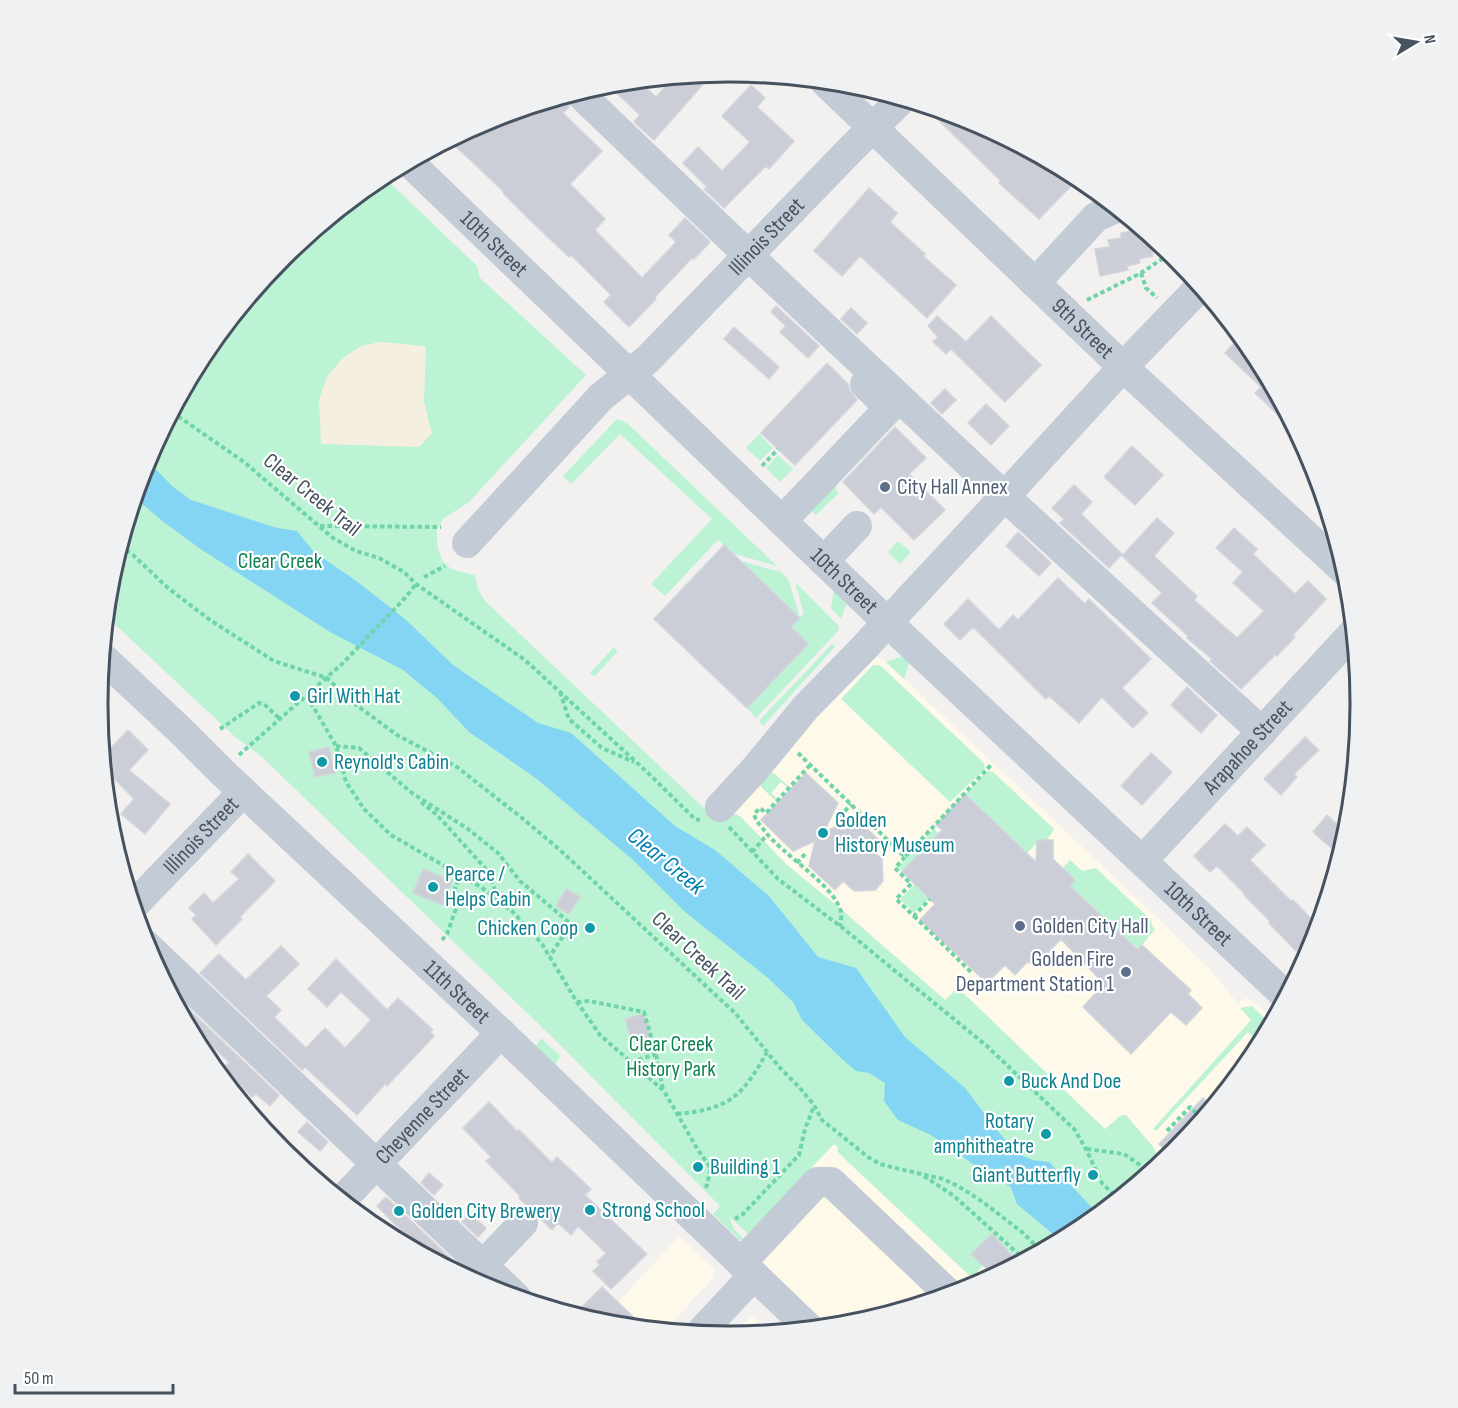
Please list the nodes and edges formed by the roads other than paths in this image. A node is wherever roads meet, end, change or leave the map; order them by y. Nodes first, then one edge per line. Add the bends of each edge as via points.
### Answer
1 (835, 92) edge
2 (585, 100) edge
3 (895, 105) edge
4 (872, 128) junction
5 (415, 168) edge
6 (1108, 212) edge
7 (748, 255) junction
8 (1035, 283) junction
9 (1195, 293) edge
10 (1124, 367) junction
11 (853, 373) dead end
12 (630, 374) junction
13 (1005, 496) junction
14 (782, 520) junction
15 (857, 526) dead end
16 (467, 543) dead end
17 (1333, 560) edge
18 (824, 561) junction
19 (887, 622) junction
20 (1347, 641) edge
21 (109, 664) edge
22 (1262, 732) junction
23 (243, 792) junction
24 (720, 807) dead end
25 (1143, 860) junction
26 (139, 900) edge
27 (164, 962) edge
28 (1280, 990) edge
29 (501, 1033) junction
30 (377, 1163) junction
31 (348, 1194) edge
32 (523, 1223) dead end
33 (483, 1265) junction
34 (747, 1269) junction
35 (500, 1282) edge
36 (942, 1288) edge
37 (801, 1321) edge
38 (706, 1325) edge

1 - 4 street, 9th Street
2 - 7 street
3 - 4 street, Illinois Street
4 - 7 street, Illinois Street
4 - 8 street, 9th Street
5 - 12 street, 10th Street
6 - 8 street via 1096,217
7 - 12 street, Illinois Street
7 - 13 street
8 - 10 street, 9th Street
9 - 10 street
10 - 13 street
10 - 17 street, 9th Street
11 - 14 street via 889,408
12 - 14 street, 10th Street
12 - 16 street, Illinois Street via 602,398
13 - 19 street
13 - 22 street
14 - 18 street, 10th Street
15 - 18 street
18 - 19 street, 10th Street
19 - 24 street via 806,707
19 - 25 street, 10th Street
20 - 22 street, Arapahoe Street
21 - 23 street, 11th Street
22 - 25 street, Arapahoe Street
23 - 26 street, Illinois Street
23 - 29 street, 11th Street
25 - 28 street, 10th Street
27 - 30 street
29 - 30 street, Cheyenne Street
29 - 34 street, 11th Street
30 - 31 street, Cheyenne Street
30 - 33 street
32 - 33 street
33 - 35 street
34 - 36 street via 817,1182 831,1182
34 - 37 street, 11th Street
34 - 38 street

